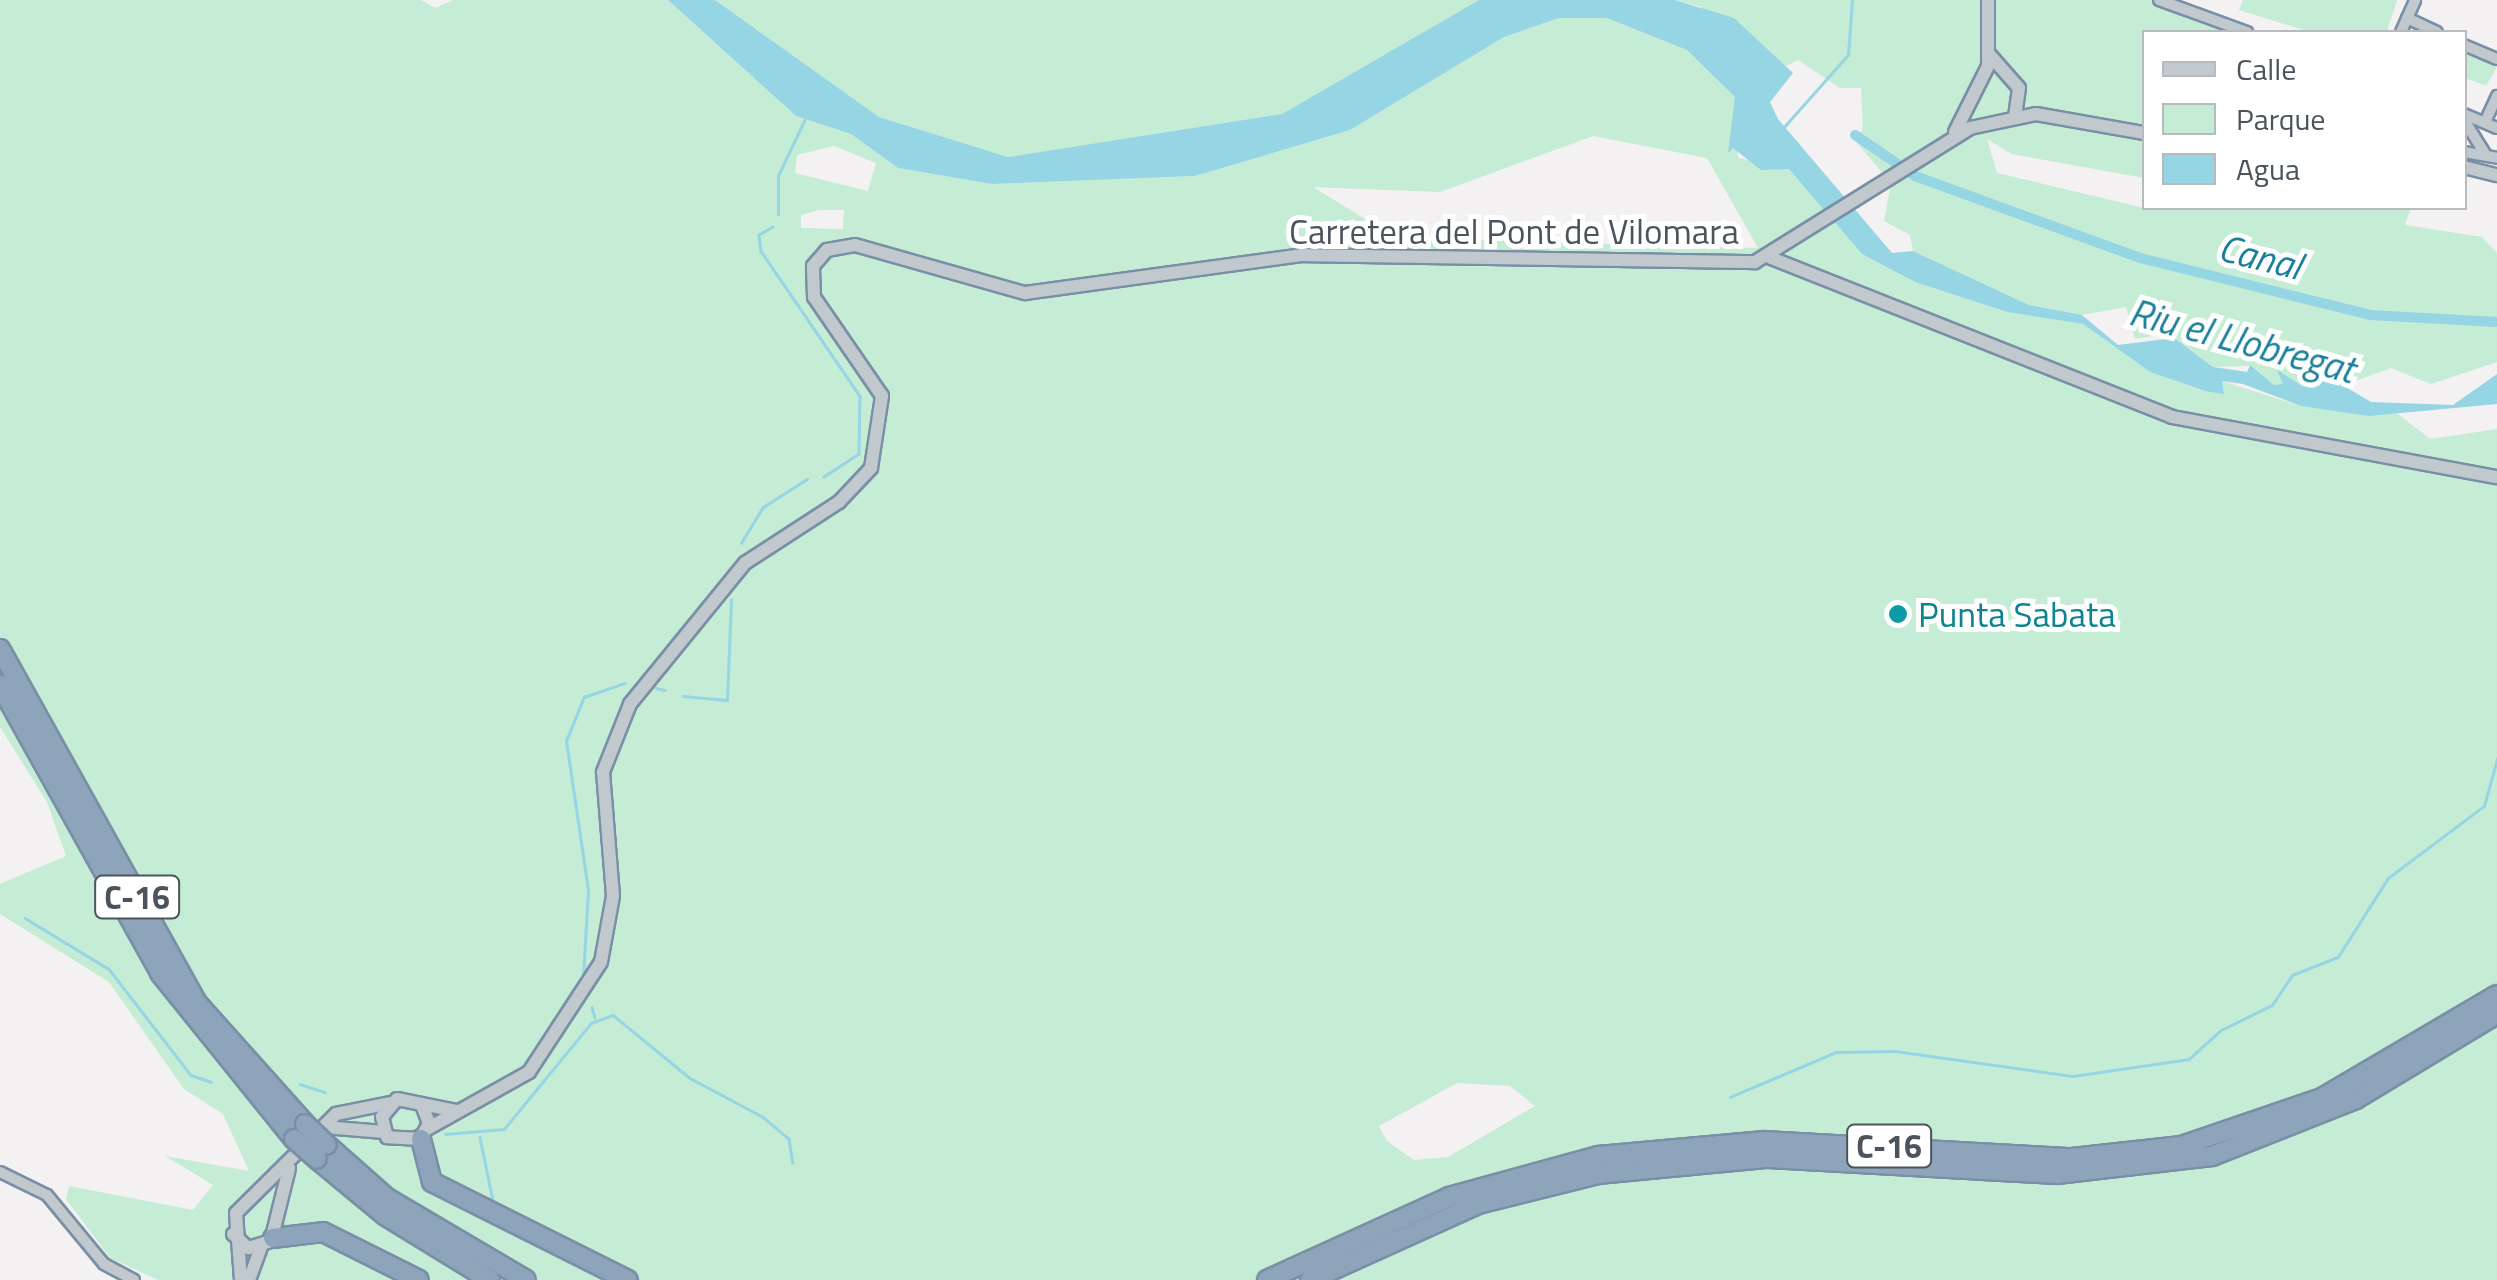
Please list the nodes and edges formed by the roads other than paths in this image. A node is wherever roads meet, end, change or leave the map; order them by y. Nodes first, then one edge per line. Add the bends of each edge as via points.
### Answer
1 (1988, 0) edge
2 (2159, 0) edge
3 (2416, 0) edge
4 (2408, 18) junction
5 (2242, 30) edge
6 (2402, 30) edge
7 (2433, 30) edge
8 (2467, 46) edge
9 (1988, 52) junction
10 (2497, 59) edge
11 (2006, 77) junction
12 (1984, 80) junction
13 (2497, 96) edge
14 (2022, 97) junction
15 (1974, 106) junction
16 (2052, 114) junction
17 (2015, 117) junction
18 (2467, 118) edge
19 (2467, 121) edge
20 (2485, 122) junction
21 (1990, 123) junction
22 (2497, 128) edge
23 (2142, 132) edge
24 (1950, 138) junction
25 (2491, 156) edge
26 (2467, 168) edge
27 (2497, 175) edge
28 (1774, 256) junction
29 (2497, 477) edge
30 (0, 649) edge
31 (0, 685) edge
32 (2497, 995) edge
33 (2497, 1014) edge
34 (390, 1104) junction
35 (422, 1105) junction
36 (462, 1111) junction
37 (384, 1132) junction
38 (424, 1134) junction
39 (313, 1139) junction
40 (290, 1164) junction
41 (0, 1172) edge
42 (249, 1204) junction
43 (274, 1218) junction
44 (233, 1234) junction
45 (267, 1243) junction
46 (134, 1280) edge
47 (241, 1280) edge
48 (249, 1280) edge
49 (419, 1280) edge
50 (490, 1280) edge
51 (526, 1280) edge
52 (628, 1280) edge
53 (1267, 1280) edge
54 (1310, 1280) edge

1 - 9 street
2 - 5 street
3 - 4 street
4 - 6 street
4 - 7 street
8 - 10 street
9 - 11 street
9 - 12 street
11 - 12 street
11 - 14 street
12 - 15 street
13 - 20 street
14 - 16 street
14 - 17 street
15 - 21 street
15 - 24 street
16 - 17 street
16 - 23 street
17 - 21 street
18 - 20 street
19 - 25 street
20 - 22 street
21 - 24 street
24 - 28 street
26 - 27 street
28 - 29 street via 2172,417
28 - 36 street, Carretera del Pont de Vilomara via 1302,256 1025,293 855,245 827,250 812,288 882,396 879,450 839,502 745,563 630,704 602,772 614,896 601,962 529,1072
30 - 39 highway, C-16 via 197,1003
31 - 39 highway, C-16 via 160,973
32 - 53 highway, C-16 via 2322,1098 2181,1146 2072,1158 1764,1141 1598,1156 1449,1198
33 - 54 highway, C-16 via 2356,1099 2212,1156 2056,1174 1768,1158 1598,1174 1478,1204
34 - 35 street
34 - 37 street
34 - 39 street via 353,1106
35 - 36 street
35 - 38 street
36 - 38 street, Carretera del Pont de Vilomara
37 - 38 street via 400,1145
37 - 39 street
38 - 52 highway via 432,1182
39 - 40 street
39 - 50 highway, C-16 via 386,1216
39 - 51 highway, C-16 via 387,1198
40 - 42 street
40 - 43 street
41 - 46 street via 46,1195 104,1264
42 - 43 street
42 - 44 street via 234,1216
43 - 45 street
44 - 45 street
44 - 47 street
45 - 48 street
45 - 49 highway via 323,1232

